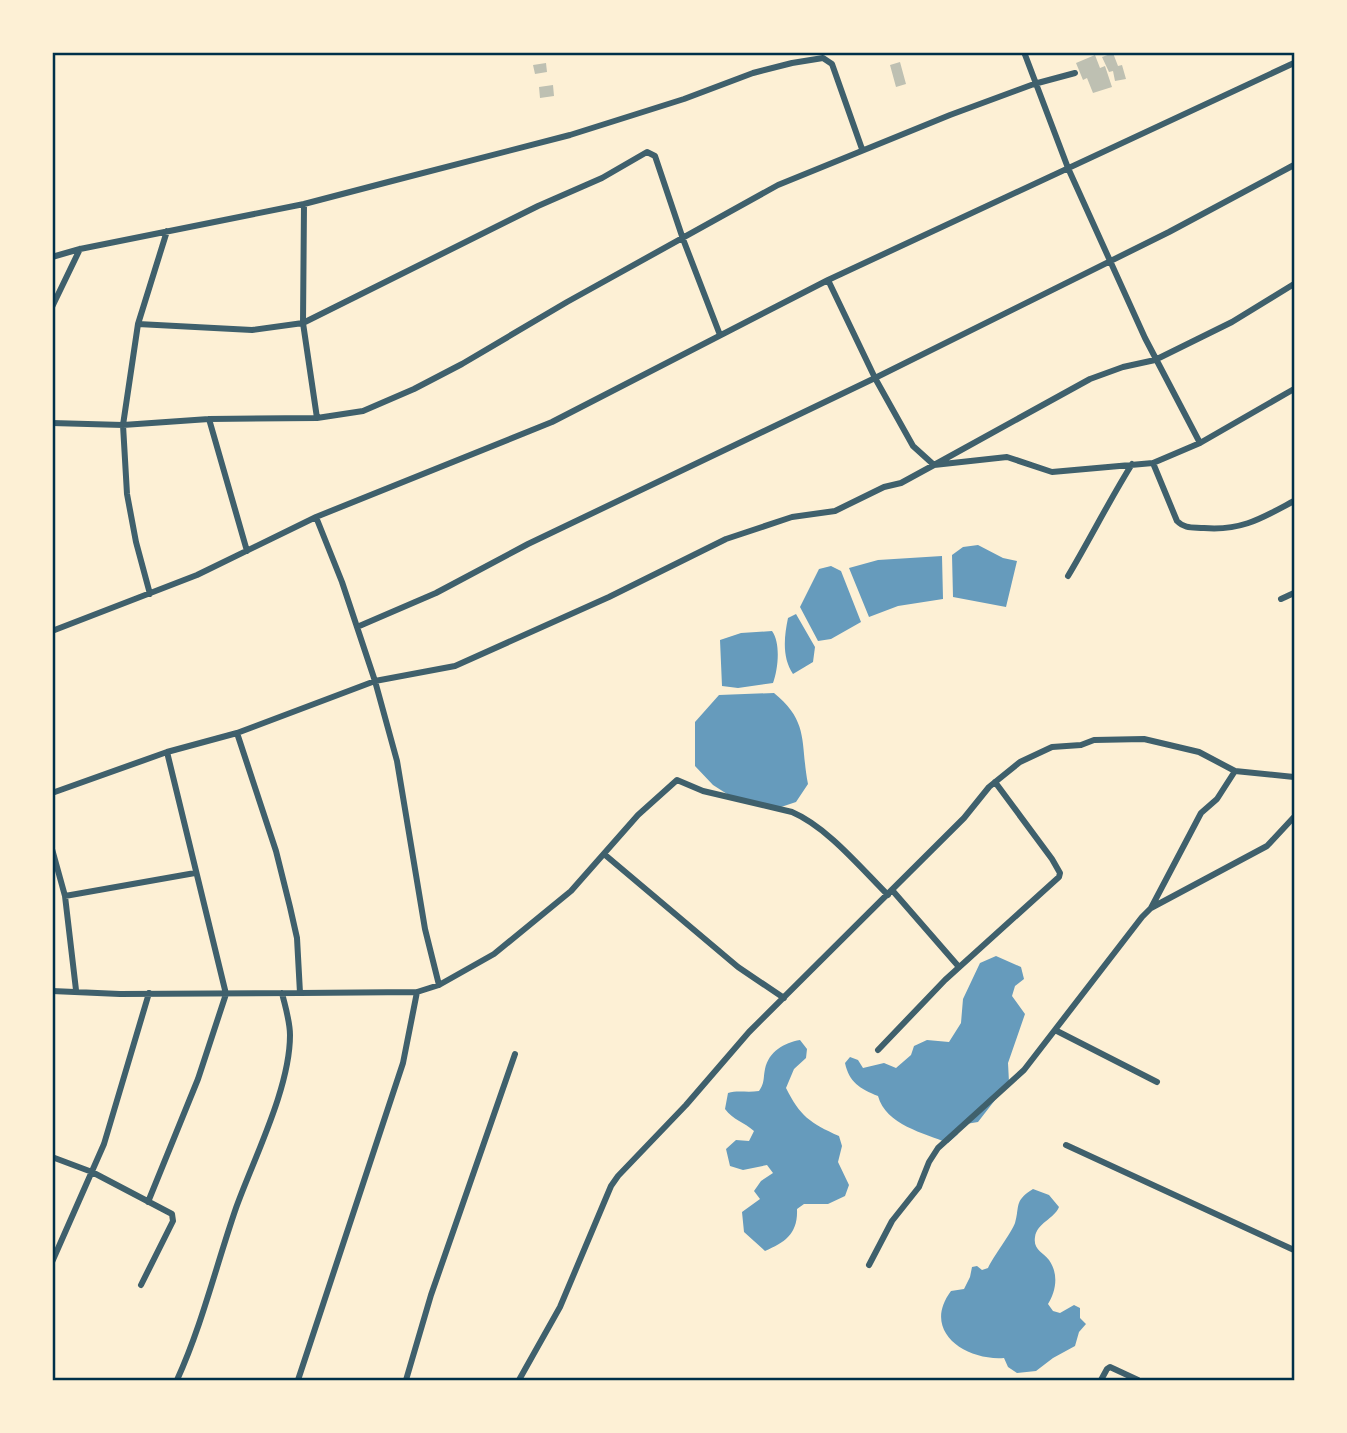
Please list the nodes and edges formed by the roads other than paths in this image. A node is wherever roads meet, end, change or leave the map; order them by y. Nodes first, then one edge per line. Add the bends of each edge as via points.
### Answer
1 (1024, 52) edge
2 (1294, 63) edge
3 (1075, 73) dead end
4 (1034, 84) junction
5 (862, 149) junction
6 (1294, 165) edge
7 (1068, 168) junction
8 (304, 204) junction
9 (167, 231) junction
10 (683, 239) junction
11 (80, 249) junction
12 (52, 257) edge
13 (1110, 260) junction
14 (828, 280) junction
15 (1294, 284) edge
16 (52, 307) edge
17 (303, 323) junction
18 (138, 324) junction
19 (720, 335) junction
20 (1155, 359) junction
21 (875, 378) junction
22 (1294, 389) edge
23 (317, 418) junction
24 (209, 419) junction
25 (52, 423) edge
26 (123, 425) junction
27 (1200, 443) junction
28 (1153, 463) junction
29 (1132, 464) junction
30 (934, 465) junction
31 (1294, 501) edge
32 (316, 517) junction
33 (247, 551) junction
34 (1068, 576) dead end
35 (1294, 593) edge
36 (150, 594) junction
37 (1281, 599) dead end
38 (357, 626) junction
39 (52, 631) edge
40 (375, 681) junction
41 (237, 733) junction
42 (167, 752) junction
43 (1236, 771) junction
44 (1294, 778) edge
45 (995, 782) junction
46 (52, 793) edge
47 (1294, 817) edge
48 (52, 849) edge
49 (604, 854) junction
50 (195, 873) junction
51 (890, 892) junction
52 (65, 896) junction
53 (1151, 908) junction
54 (959, 967) junction
55 (439, 985) junction
56 (76, 990) junction
57 (52, 991) edge
58 (417, 992) junction
59 (149, 993) junction
60 (282, 993) junction
61 (300, 993) junction
62 (226, 994) junction
63 (784, 998) junction
64 (1055, 1030) junction
65 (878, 1050) dead end
66 (515, 1054) dead end
67 (1157, 1082) dead end
68 (1066, 1145) dead end
69 (52, 1157) edge
70 (92, 1172) junction
71 (148, 1202) junction
72 (1294, 1250) edge
73 (52, 1262) edge
74 (869, 1265) dead end
75 (141, 1285) dead end
76 (177, 1381) edge
77 (298, 1381) edge
78 (406, 1381) edge
79 (519, 1381) edge
80 (1101, 1381) edge
81 (1138, 1381) edge

1 - 4 street
2 - 7 street
3 - 4 street
4 - 5 street
4 - 7 street
5 - 8 street via 832,64 822,58 753,73 570,135
5 - 10 street via 778,185
6 - 13 street
7 - 13 street
7 - 14 street
8 - 9 street
8 - 17 street
9 - 11 street
9 - 18 street
10 - 17 street via 655,156 647,152
10 - 19 street
10 - 23 street via 414,389 363,411
11 - 12 street
11 - 16 street
13 - 20 street
13 - 21 street
14 - 19 street
14 - 21 street
15 - 20 street via 1232,322
17 - 18 street via 252,330
17 - 23 street
18 - 26 street
19 - 32 street via 552,422
20 - 27 street
20 - 30 street via 1090,379
21 - 30 street via 913,446
21 - 38 street via 528,544 436,593
22 - 27 street
23 - 24 street
24 - 26 street
24 - 33 street
25 - 26 street
26 - 36 street via 127,494
27 - 28 street
28 - 29 street
28 - 31 street via 1177,521 1184,527 1241,527
29 - 30 street via 1052,472 1007,457
29 - 34 street
30 - 40 street via 835,511 792,517 726,539 456,666
32 - 33 street
32 - 38 street
33 - 36 street
35 - 37 street
36 - 39 street
38 - 40 street
40 - 41 street
40 - 55 street via 397,761
41 - 42 street
41 - 61 street via 276,851 297,938
42 - 46 street
42 - 50 street
43 - 44 street
43 - 45 street via 1177,746 1144,739 1104,739 1045,750
43 - 53 street via 1201,813
45 - 51 street
45 - 54 street via 1060,873
47 - 53 street via 1267,846
48 - 52 street
49 - 51 street via 679,780 703,791 804,817
49 - 55 street via 571,891 520,935
49 - 63 street via 738,967
50 - 52 street
50 - 62 street
51 - 54 street
51 - 63 street
52 - 56 street
53 - 64 street
54 - 65 street
55 - 58 street
56 - 57 street
56 - 59 street
58 - 61 street
58 - 77 street via 403,1063
59 - 62 street
59 - 70 street
60 - 61 street
60 - 62 street
60 - 76 street via 290,1033 285,1072
62 - 71 street via 198,1079
63 - 79 street via 618,1176 560,1307
64 - 67 street
64 - 74 street via 1024,1070 938,1148
66 - 78 street
68 - 72 street
69 - 70 street
70 - 71 street
70 - 73 street
71 - 75 street via 172,1214 173,1220
80 - 81 street via 1110,1367

